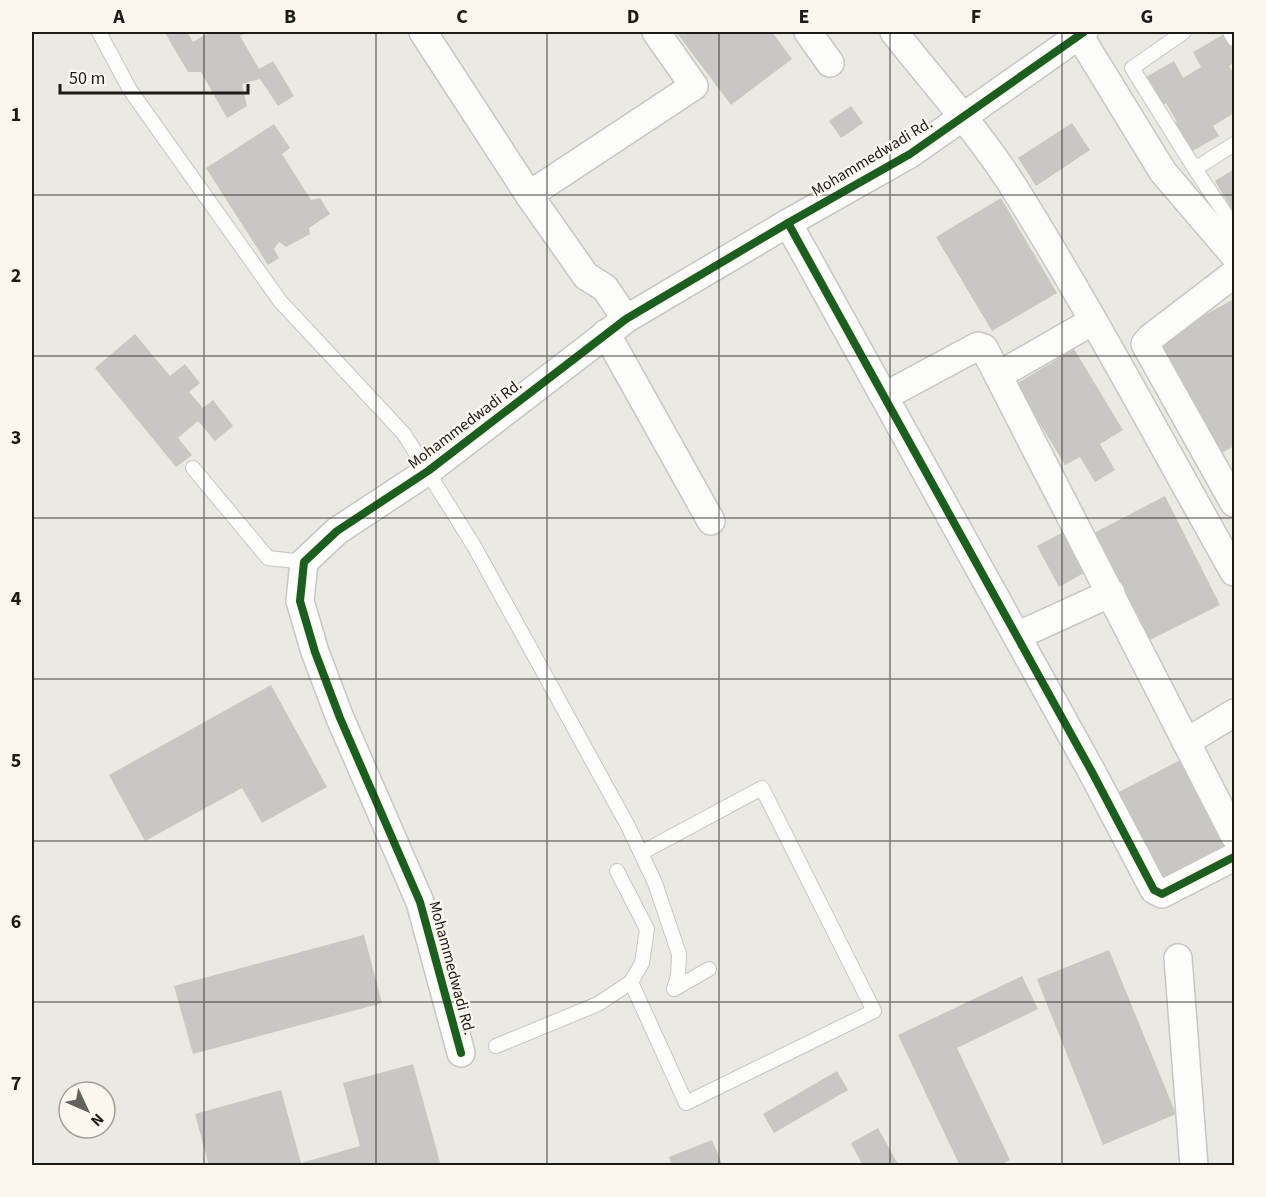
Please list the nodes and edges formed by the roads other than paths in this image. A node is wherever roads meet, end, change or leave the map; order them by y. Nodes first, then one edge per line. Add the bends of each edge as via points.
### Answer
1 (99, 32) edge
2 (423, 32) edge
3 (656, 32) edge
4 (808, 32) edge
5 (894, 32) edge
6 (1184, 32) edge
7 (1230, 32) edge
8 (1082, 33) edge
9 (1234, 39) edge
10 (830, 63) dead end
11 (963, 117) junction
12 (1234, 144) edge
13 (1195, 169) junction
14 (529, 195) junction
15 (788, 223) junction
16 (1234, 227) edge
17 (1234, 255) edge
18 (1234, 274) edge
19 (1093, 321) junction
20 (615, 327) junction
21 (999, 375) junction
22 (885, 396) junction
23 (193, 468) dead end
24 (428, 471) junction
25 (1234, 503) edge
26 (711, 521) dead end
27 (304, 562) junction
28 (1234, 572) edge
29 (1111, 593) junction
30 (1017, 636) junction
31 (1234, 713) edge
32 (1186, 742) junction
33 (1234, 835) edge
34 (641, 853) junction
35 (1234, 857) edge
36 (617, 871) dead end
37 (1178, 958) dead end
38 (709, 969) dead end
39 (631, 982) junction
40 (496, 1046) dead end
41 (461, 1053) dead end
42 (1194, 1166) edge

1 - 24 lane via 130,90 280,301 404,435
2 - 14 street
3 - 14 street via 694,86
4 - 10 street
5 - 11 street
6 - 13 lane via 1132,68
7 - 9 lane
8 - 11 street, Mohammedwadi Rd.
8 - 17 street via 1163,172
11 - 15 street, Mohammedwadi Rd. via 910,154
11 - 19 street via 1012,186
12 - 13 lane
13 - 16 lane
14 - 20 street via 586,276 604,288
15 - 20 street, Mohammedwadi Rd.
15 - 22 street
18 - 25 street via 1145,344
19 - 21 street
19 - 28 street
20 - 24 street, Mohammedwadi Rd.
20 - 26 street
21 - 22 street via 984,348 978,346
21 - 29 street
22 - 30 street
23 - 27 lane via 268,558
24 - 27 street, Mohammedwadi Rd. via 337,531
24 - 34 lane via 474,546
27 - 41 street, Mohammedwadi Rd. via 300,601 315,651 420,902
29 - 30 street
29 - 32 street
30 - 35 street via 1154,890 1162,894
31 - 32 street
32 - 33 street
34 - 38 lane via 679,954 674,989
34 - 39 lane via 762,788 874,1011 686,1103
36 - 39 lane via 646,929 642,963
37 - 42 street
39 - 40 lane via 598,1004

